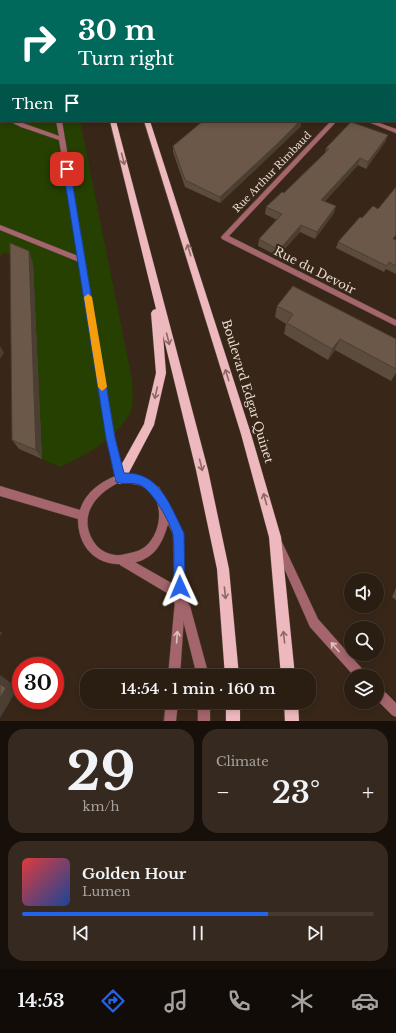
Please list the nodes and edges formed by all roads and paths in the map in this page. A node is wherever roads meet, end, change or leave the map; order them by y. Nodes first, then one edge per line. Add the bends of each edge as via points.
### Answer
1 (14, 122) edge
2 (59, 122) edge
3 (113, 122) edge
4 (147, 122) edge
5 (333, 122) edge
6 (372, 122) edge
7 (396, 131) edge
8 (62, 139) junction
9 (0, 227) edge
10 (224, 237) joint
11 (82, 261) junction
12 (154, 285) junction
13 (396, 323) edge
14 (120, 478) junction
15 (0, 491) edge
16 (164, 505) junction
17 (83, 516) junction
18 (275, 537) junction
19 (124, 561) junction
20 (180, 601) junction
21 (175, 669) edge
22 (201, 669) edge
23 (231, 669) edge
24 (287, 669) edge
25 (355, 669) edge
26 (384, 699) edge
27 (171, 709) edge
28 (204, 709) edge
29 (233, 709) edge
30 (291, 709) edge
31 (396, 711) edge
32 (170, 721) edge
33 (204, 721) edge
34 (233, 721) edge
35 (292, 721) edge

1 - 8 street
2 - 8 street
3 -> 12 main road
18 -> 4 main road, Boulevard Edgar Quinet via 241,419
5 - 10 street, Rue Arthur Rimbaud
6 - 7 street
8 - 11 street
9 - 11 street
10 - 13 street, Rue du Devoir
11 - 14 street via 110,438
12 -> 14 main road via 161,372 149,425
12 -> 23 main road via 202,470 223,569
14 - 16 street via 142,480 152,486
14 - 17 street via 96,491 88,502
15 - 17 street
16 - 19 street via 163,530 157,541 148,551
16 - 20 street via 178,533
17 - 19 street via 83,530 88,543 97,553 110,559
24 -> 18 main road, Boulevard Edgar Quinet
25 -> 18 street via 314,623
19 - 20 street via 171,589
21 -> 20 street
20 - 22 street via 186,610
26 - 31 street
27 - 32 street
28 - 33 street
29 - 34 main road
30 - 35 main road

